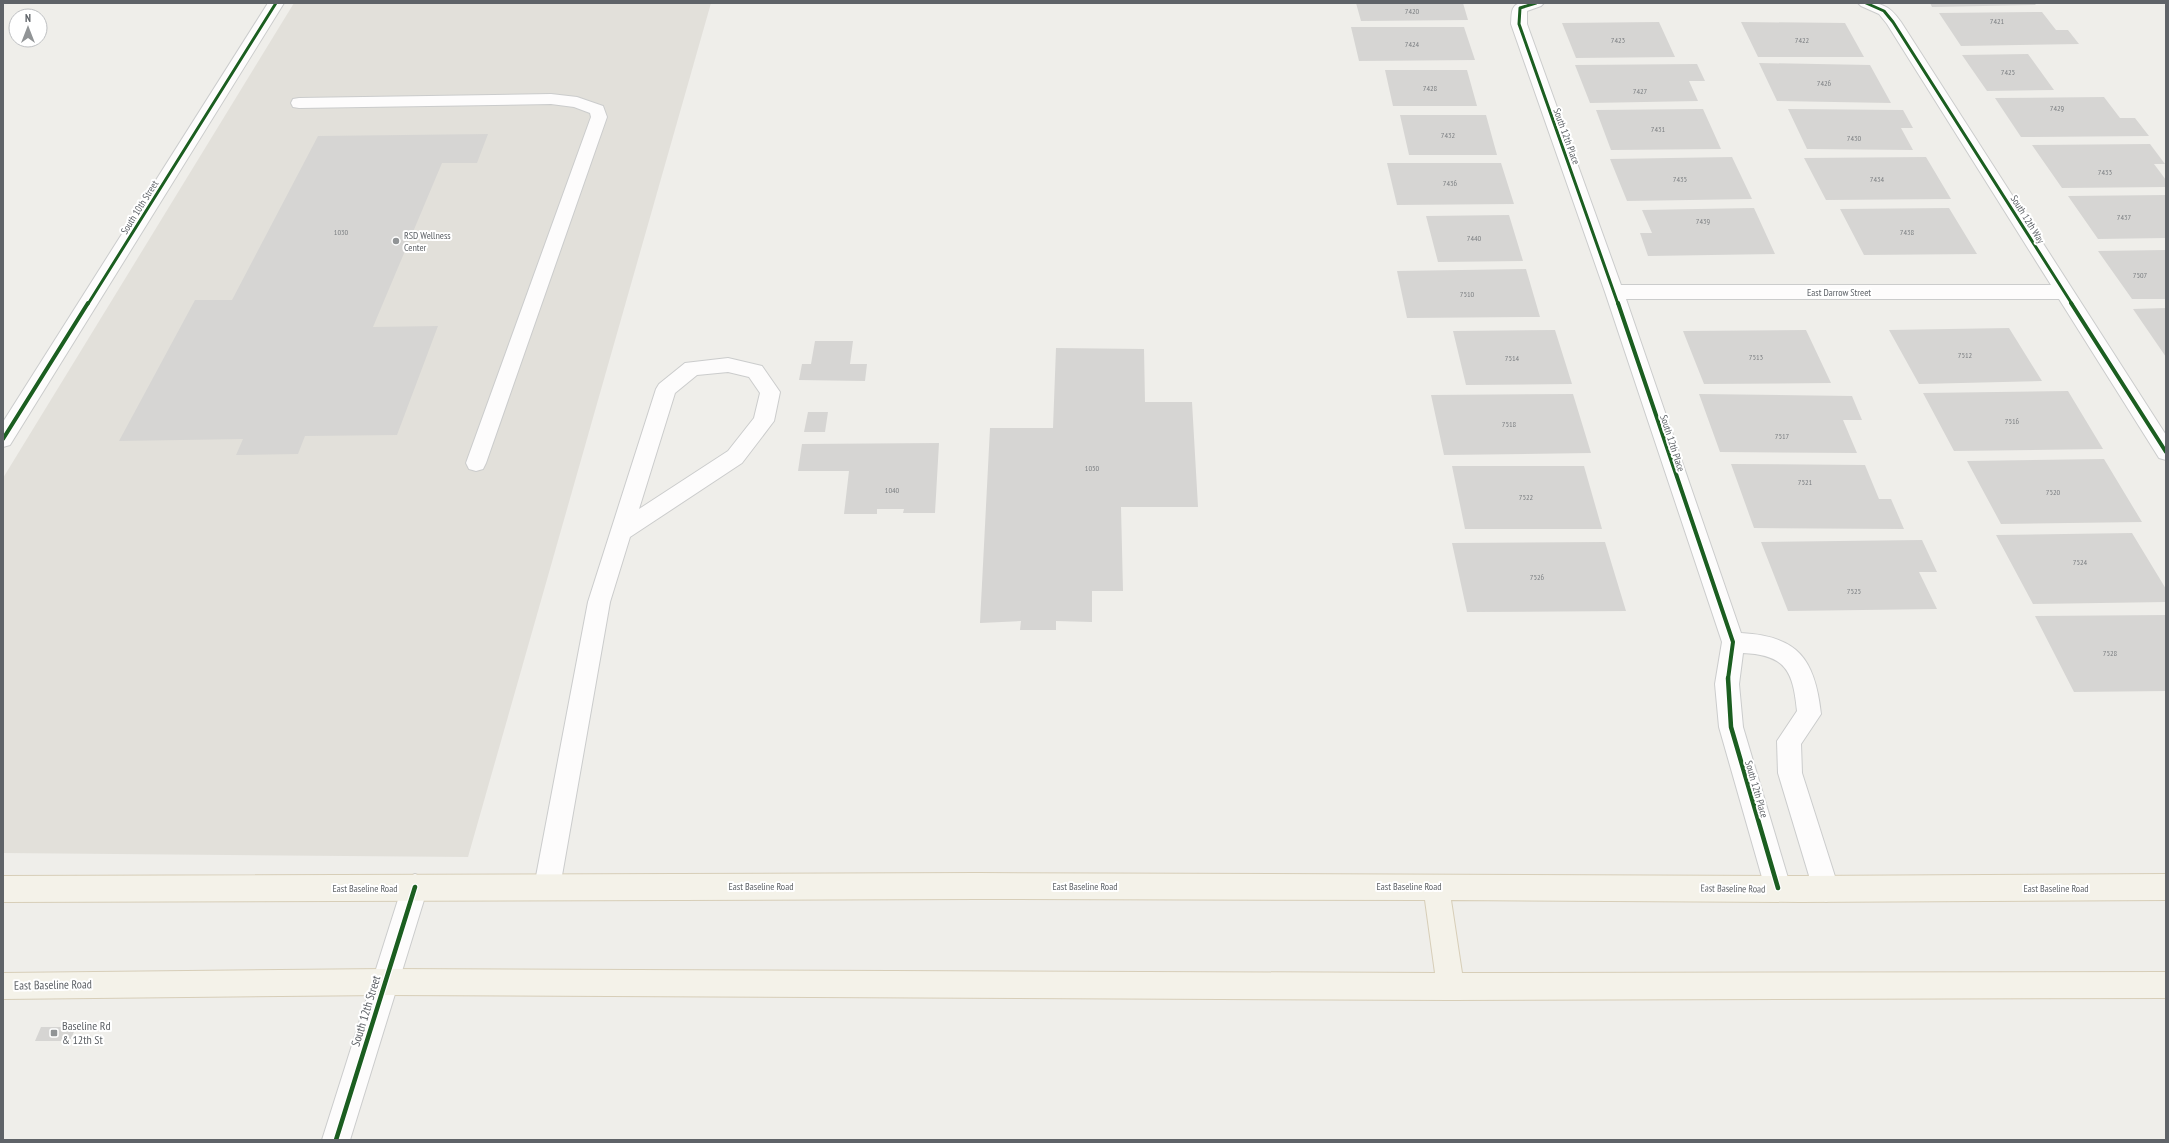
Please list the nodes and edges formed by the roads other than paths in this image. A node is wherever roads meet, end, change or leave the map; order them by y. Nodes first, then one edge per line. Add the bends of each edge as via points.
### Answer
1 (276, 3) edge
2 (1867, 3) edge
3 (1528, 6) edge
4 (299, 102) dead end
5 (1614, 292) junction
6 (2065, 292) junction
7 (3, 439) edge
8 (2166, 452) edge
9 (476, 463) dead end
10 (621, 532) junction
11 (1732, 642) junction
12 (547, 886) junction
13 (1436, 886) junction
14 (2166, 887) edge
15 (414, 888) junction
16 (1778, 888) junction
17 (3, 889) edge
18 (1826, 889) junction
19 (385, 982) junction
20 (2166, 985) edge
21 (3, 986) edge
22 (1450, 987) junction
23 (336, 1140) edge

1 - 7 street, South 10th Street
2 - 6 street, South 12th Way via 1884,11 1894,22
3 - 5 street, South 12th Place via 1519,24
4 - 9 street via 551,99 577,102 597,110 599,117
5 - 6 street, East Darrow Street
5 - 11 street, South 12th Place
6 - 8 street, South 12th Way
10 - 10 street via 666,389 692,368 728,365 755,371 770,392 764,420 735,457
10 - 12 street via 599,602
11 - 16 street, South 12th Place via 1727,684 1731,727
11 - 18 street via 1776,648 1797,664 1807,691 1809,714 1789,741 1790,773
12 - 13 main road, East Baseline Road
12 - 15 main road, East Baseline Road
13 - 16 main road, East Baseline Road
13 - 22 main road
14 - 18 main road, East Baseline Road
15 - 17 main road, East Baseline Road
15 - 19 street, South 12th Street
16 - 18 main road, East Baseline Road
19 - 21 main road, East Baseline Road
19 - 22 main road, East Baseline Road
19 - 23 street, South 12th Street
20 - 22 main road, East Baseline Road

